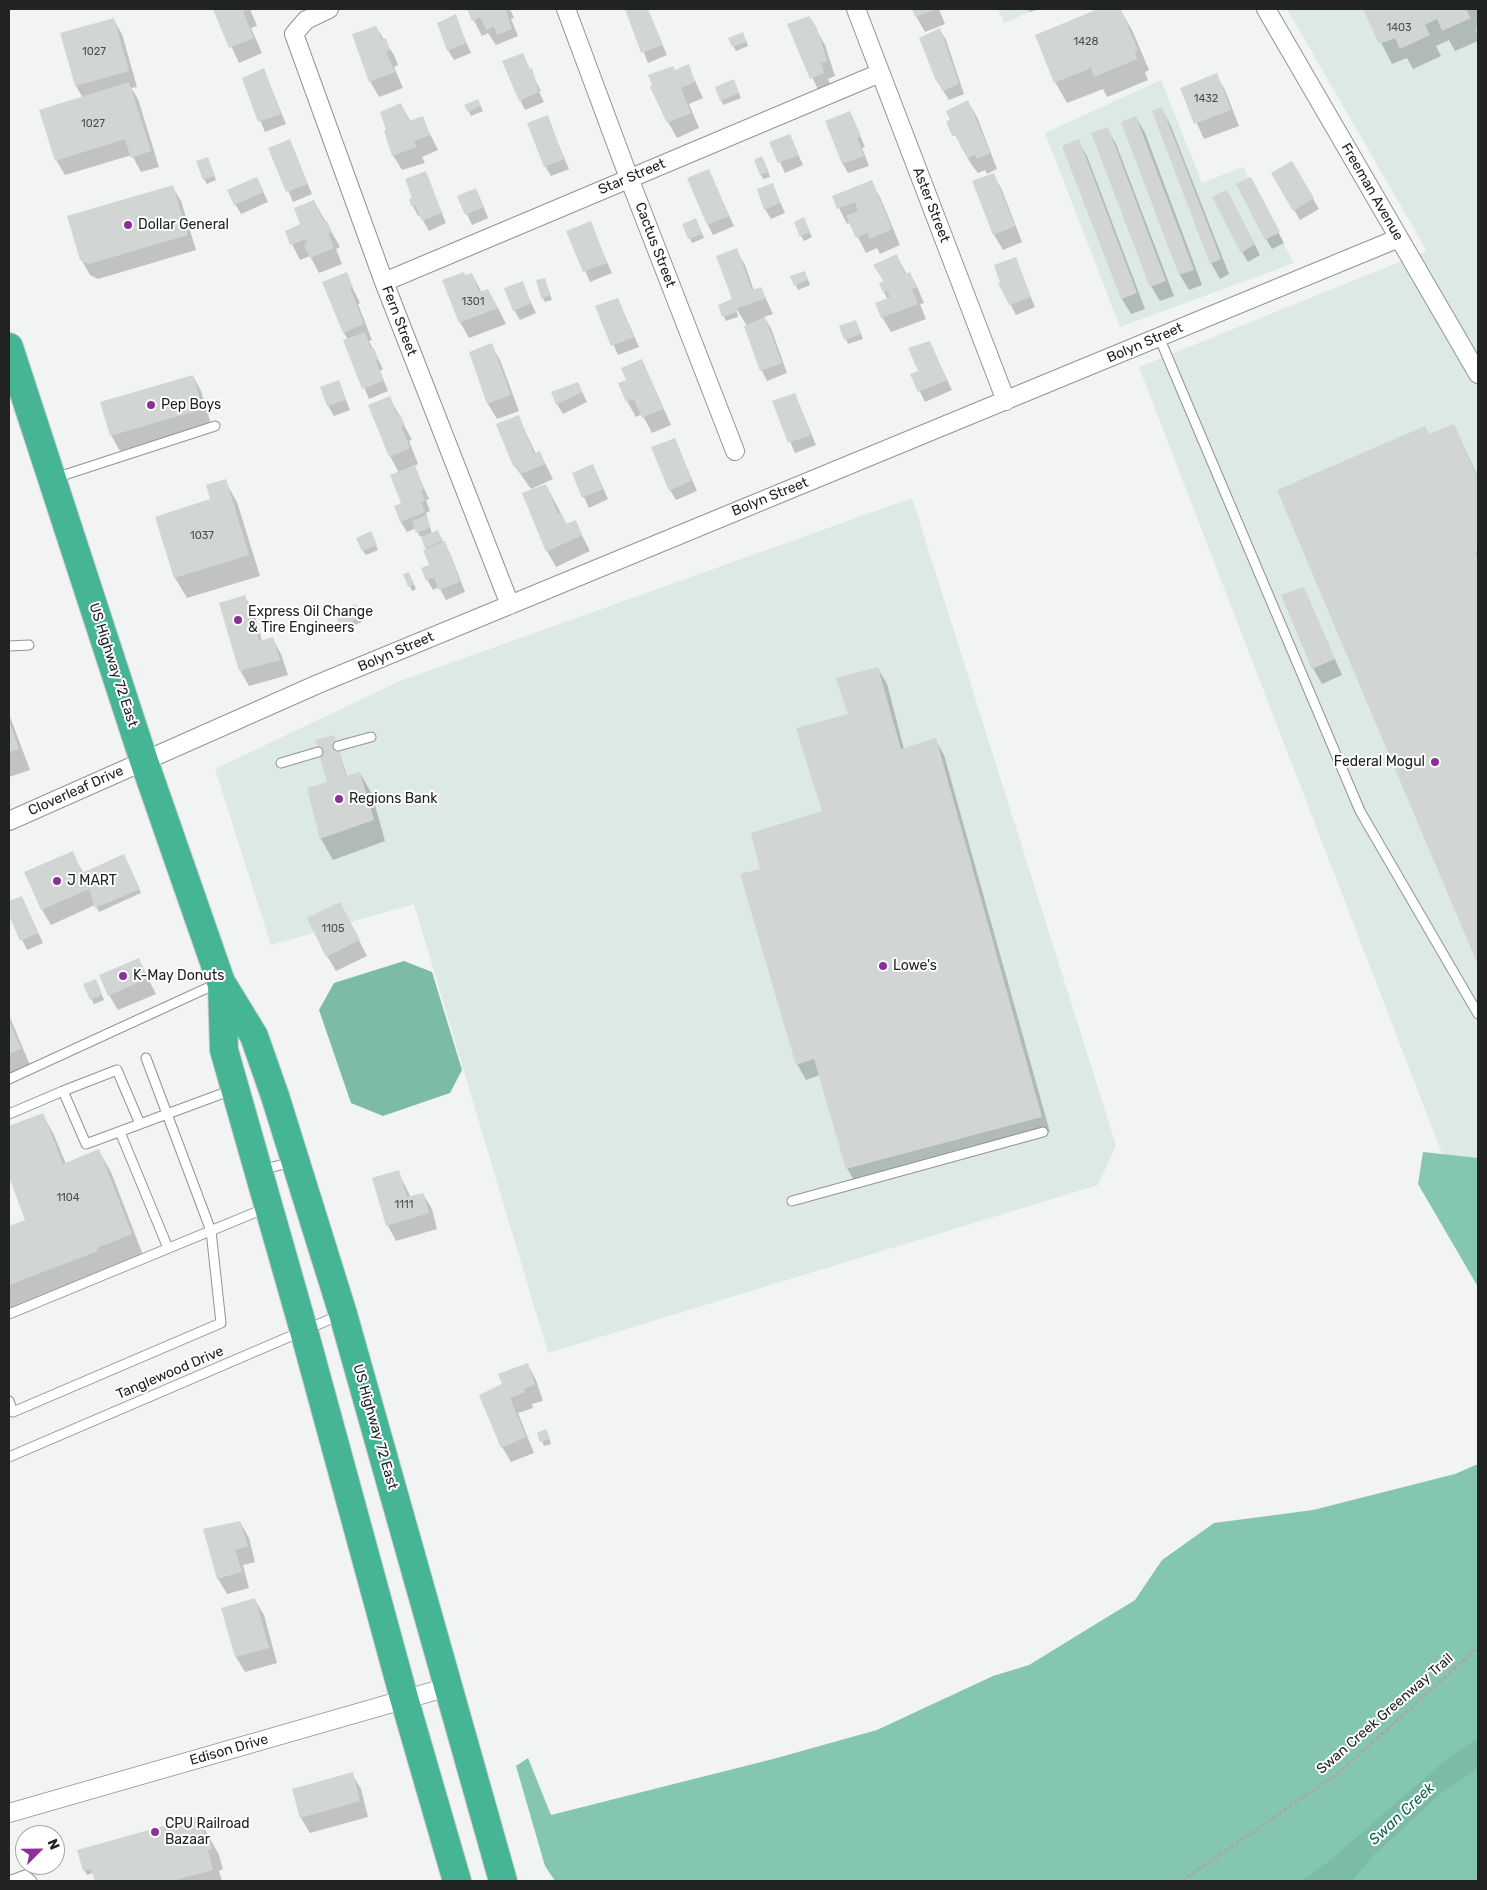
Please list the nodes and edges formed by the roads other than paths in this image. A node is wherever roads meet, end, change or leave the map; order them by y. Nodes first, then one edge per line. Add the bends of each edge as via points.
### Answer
1 (329, 9) edge
2 (566, 9) edge
3 (856, 9) edge
4 (1266, 9) edge
5 (880, 72) junction
6 (629, 178) junction
7 (1399, 238) junction
8 (384, 282) junction
9 (1159, 337) junction
10 (9, 347) edge
11 (1478, 374) edge
12 (1006, 401) junction
13 (9, 404) edge
14 (215, 426) dead end
15 (38, 436) junction
16 (735, 452) dead end
17 (52, 479) junction
18 (510, 605) junction
19 (29, 645) dead end
20 (9, 646) edge
21 (371, 737) dead end
22 (338, 746) dead end
23 (318, 752) dead end
24 (144, 761) junction
25 (281, 763) dead end
26 (9, 821) edge
27 (222, 982) junction
28 (1478, 1014) edge
29 (146, 1058) dead end
30 (9, 1078) edge
31 (235, 1089) junction
32 (63, 1091) junction
33 (9, 1114) edge
34 (167, 1114) junction
35 (140, 1124) junction
36 (120, 1132) junction
37 (1043, 1132) dead end
38 (295, 1161) junction
39 (258, 1171) junction
40 (792, 1201) dead end
41 (269, 1207) junction
42 (211, 1231) junction
43 (168, 1248) junction
44 (9, 1314) edge
45 (343, 1314) junction
46 (304, 1331) junction
47 (9, 1401) edge
48 (11, 1411) edge
49 (9, 1457) edge
50 (448, 1686) junction
51 (404, 1698) junction
52 (9, 1813) edge
53 (9, 1881) edge
54 (32, 1881) edge
55 (457, 1881) edge
56 (503, 1881) edge

1 - 8 street, Fern Street via 306,20 294,34
2 - 6 street, Cactus Street
3 - 5 street, Aster Street
4 - 7 street, Freeman Avenue
5 - 6 street, Star Street
5 - 12 street, Aster Street
6 - 8 street, Star Street
6 - 16 street, Cactus Street
7 - 9 street, Bolyn Street
7 - 11 street, Freeman Avenue
8 - 18 street, Fern Street
9 - 12 street, Bolyn Street
9 - 28 lane via 1360,811
10 - 15 highway, US Highway 72 East
12 - 18 street, Bolyn Street
13 - 15 highway
14 - 17 lane
15 - 17 highway, US Highway 72 East
17 - 24 highway, US Highway 72 East
18 - 24 street, Bolyn Street via 318,684
19 - 20 lane
21 - 22 lane
23 - 25 lane
24 - 26 street, Cloverleaf Drive
24 - 27 highway, US Highway 72 East
27 - 30 lane
27 - 31 highway, US Highway 72 East via 224,1050
27 - 38 highway, US Highway 72 East via 254,1036
29 - 34 lane
31 - 34 lane
31 - 39 highway, US Highway 72 East
32 - 33 lane
32 - 35 lane via 117,1070
32 - 36 lane via 86,1144
34 - 35 lane
34 - 42 lane
35 - 36 lane
36 - 43 lane
37 - 40 lane
38 - 39 lane
38 - 45 highway, US Highway 72 East
39 - 41 highway, US Highway 72 East
41 - 42 lane
41 - 46 highway, US Highway 72 East
42 - 43 lane
42 - 48 lane via 221,1323
43 - 44 lane
45 - 46 lane, Tanglewood Drive
45 - 50 highway, US Highway 72 East
46 - 49 lane, Tanglewood Drive
46 - 51 highway, US Highway 72 East
47 - 48 lane
50 - 51 street, Edison Drive
50 - 56 highway, US Highway 72 East
51 - 52 street, Edison Drive
51 - 55 highway, US Highway 72 East
53 - 54 lane via 25,1875

